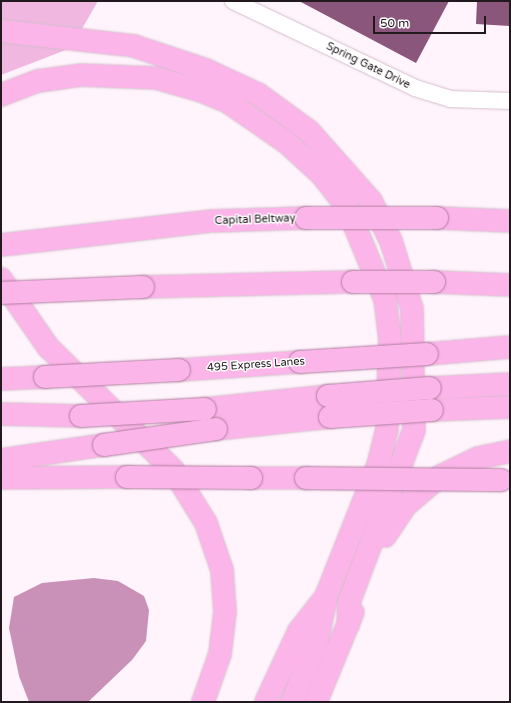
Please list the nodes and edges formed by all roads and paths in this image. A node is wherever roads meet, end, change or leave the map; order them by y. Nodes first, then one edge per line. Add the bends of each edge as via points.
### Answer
1 (233, 1) edge
2 (9, 31) edge
3 (1, 95) edge
4 (510, 101) edge
5 (510, 221) edge
6 (1, 245) edge
7 (1, 279) edge
8 (510, 285) edge
9 (1, 293) edge
10 (510, 347) edge
11 (1, 379) edge
12 (510, 384) edge
13 (510, 407) edge
14 (1, 414) edge
15 (510, 451) edge
16 (1, 460) edge
17 (1, 478) edge
18 (506, 480) edge
19 (327, 594) junction
20 (348, 625) junction
21 (203, 702) edge
22 (266, 702) edge
23 (292, 702) edge
24 (316, 702) edge

1 - 4 street, Spring Gate Drive via 415,88 450,99
2 - 20 highway via 134,46 206,70 258,94 309,131 371,201 391,241 412,309 414,423 401,470 349,602
3 - 19 highway via 38,81 80,75 156,78 202,91 233,106 287,143 308,161 347,207 385,299 391,372 387,429 378,465
5 - 6 highway, Capital Beltway, bridge via 437,218 213,221
7 - 21 highway via 48,347 173,470 206,523 222,570 225,612 220,654
8 - 9 highway, bridge via 353,282
10 - 11 highway, 495 Express Lanes, bridge via 179,370
12 - 14 highway, bridge via 328,396 206,409 81,416
13 - 16 highway, bridge via 330,417 216,429
15 - 20 highway via 458,467 406,505 384,538
17 - 18 highway, bridge
19 - 22 highway via 299,631
19 - 23 highway via 317,641
20 - 24 highway

